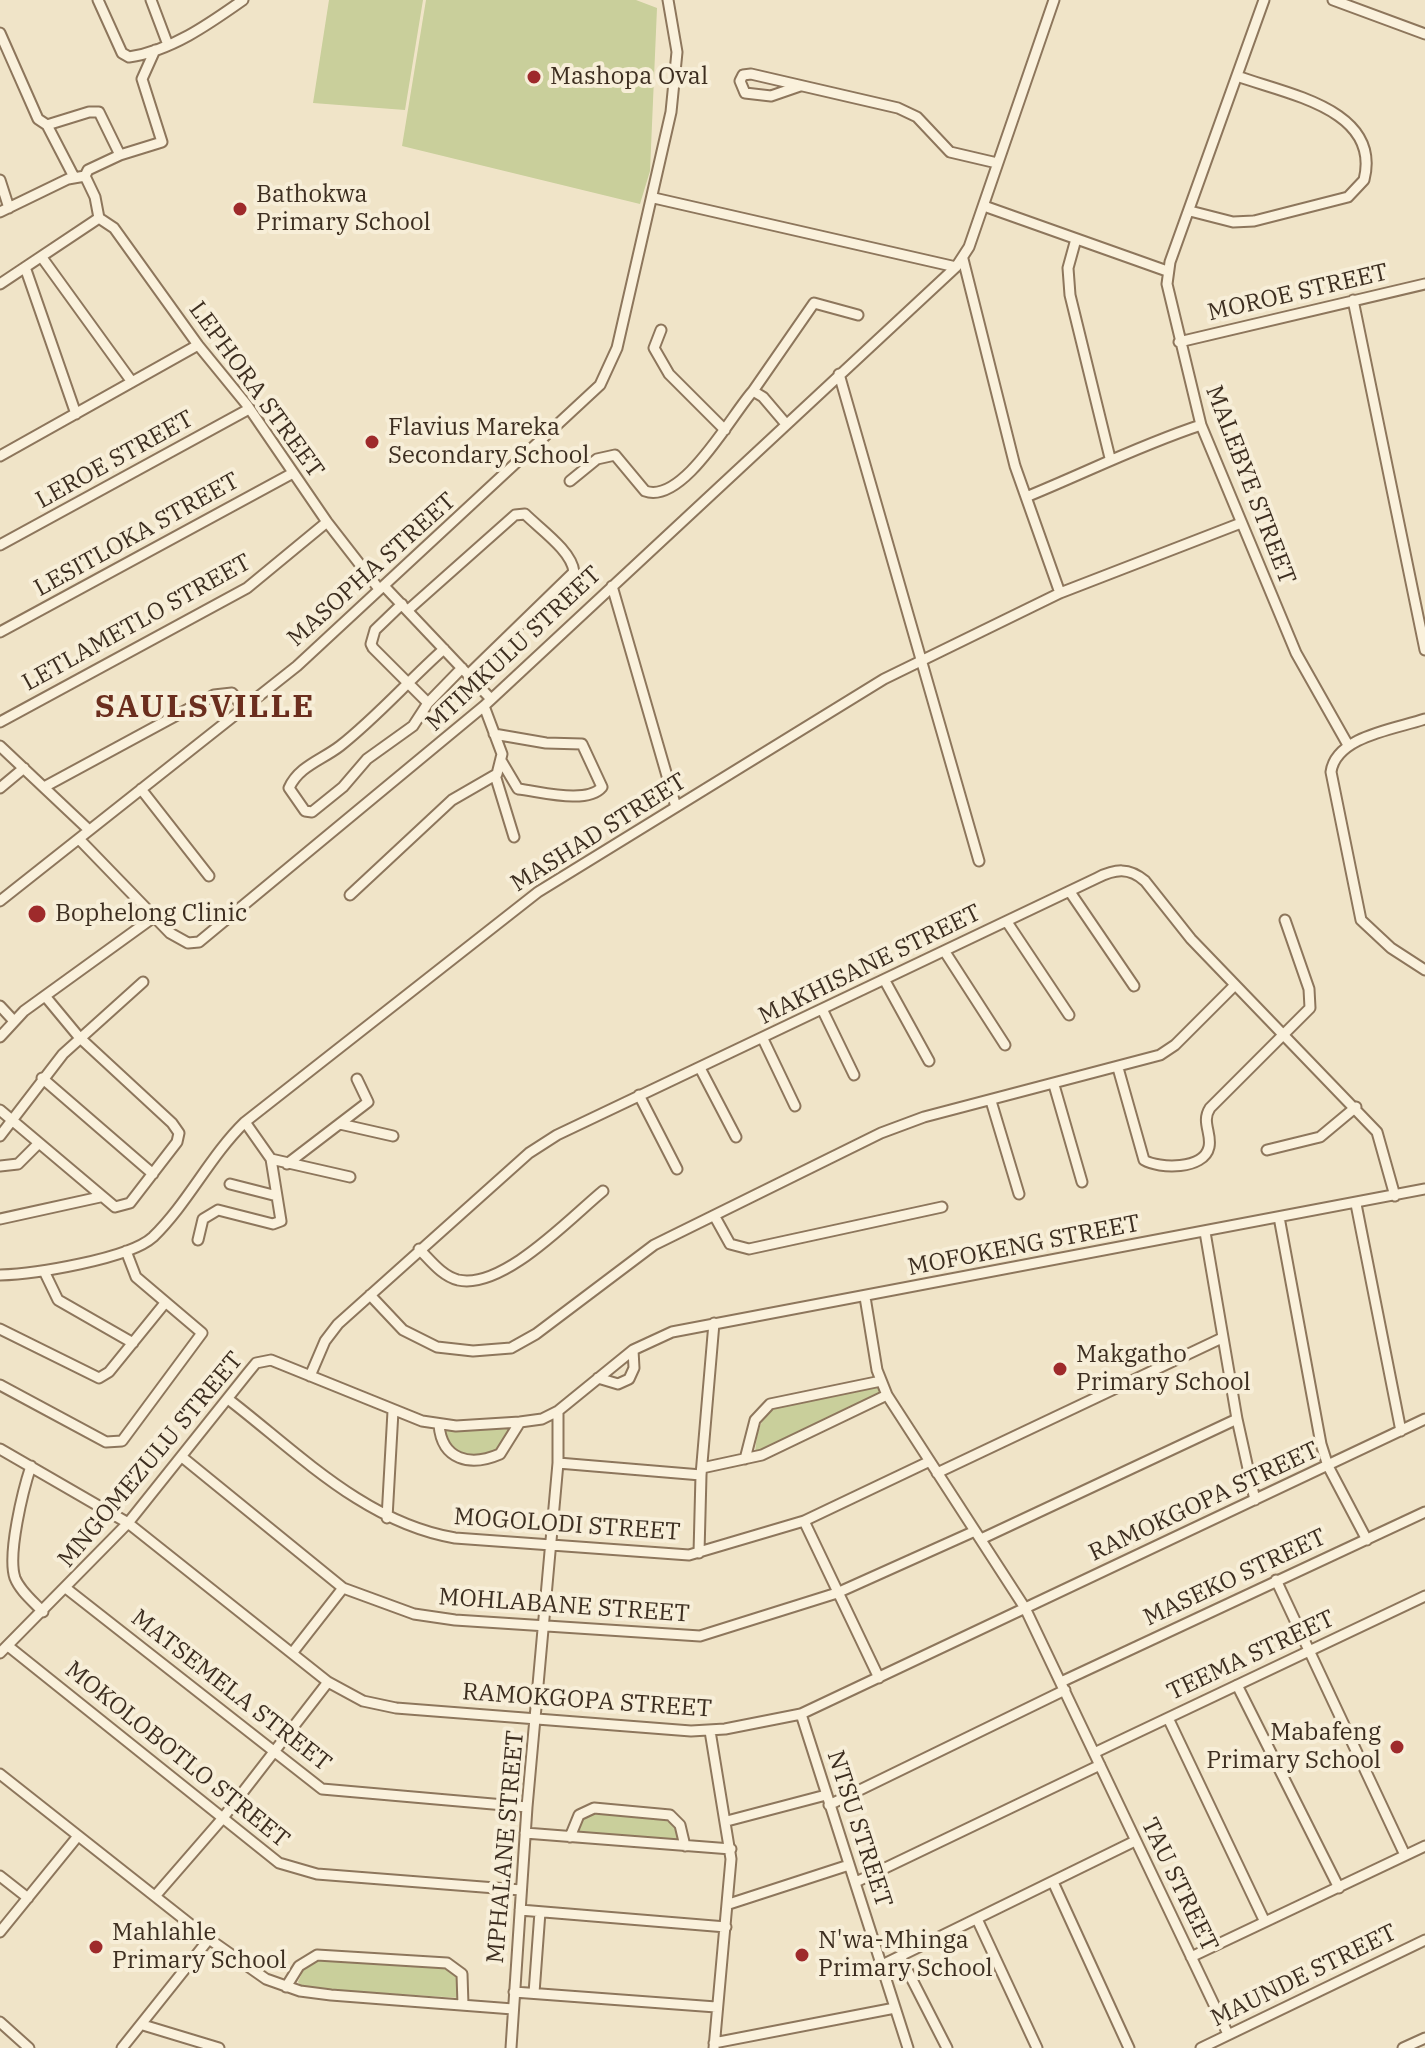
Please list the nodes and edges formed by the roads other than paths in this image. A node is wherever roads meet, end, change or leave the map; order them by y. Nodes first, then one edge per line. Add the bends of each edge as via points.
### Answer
1 (98, 0) edge
2 (151, 0) edge
3 (243, 0) edge
4 (668, 0) edge
5 (1054, 0) edge
6 (1264, 0) edge
7 (1333, 0) edge
8 (0, 33) edge
9 (1425, 34) edge
10 (168, 45) junction
11 (155, 50) junction
12 (1237, 76) junction
13 (800, 86) junction
14 (47, 125) junction
15 (120, 155) junction
16 (997, 163) junction
17 (79, 177) junction
18 (0, 180) edge
19 (654, 198) junction
20 (984, 206) junction
21 (5, 210) edge
22 (1190, 211) junction
23 (99, 218) junction
24 (1076, 239) junction
25 (43, 259) junction
26 (959, 263) junction
27 (26, 270) junction
28 (1167, 271) junction
29 (0, 284) edge
30 (1425, 284) edge
31 (1353, 300) junction
32 (858, 315) dead end
33 (661, 330) dead end
34 (1179, 342) junction
35 (198, 345) junction
36 (839, 374) junction
37 (132, 382) junction
38 (753, 391) junction
39 (249, 409) junction
40 (76, 414) junction
41 (786, 424) junction
42 (1201, 425) junction
43 (725, 430) junction
44 (1, 453) edge
45 (1110, 458) junction
46 (293, 473) junction
47 (570, 481) dead end
48 (1026, 497) junction
49 (327, 522) junction
50 (1241, 523) junction
51 (0, 545) edge
52 (612, 586) junction
53 (382, 588) junction
54 (1060, 593) junction
55 (405, 607) junction
56 (0, 632) edge
57 (444, 649) junction
58 (1425, 650) edge
59 (920, 658) junction
60 (465, 672) junction
61 (408, 682) junction
62 (488, 702) junction
63 (428, 703) junction
64 (244, 709) junction
65 (1425, 719) edge
66 (0, 722) edge
67 (494, 734) junction
68 (1348, 745) junction
69 (0, 746) edge
70 (502, 762) junction
71 (24, 768) junction
72 (495, 775) junction
73 (46, 786) junction
74 (0, 788) edge
75 (141, 789) junction
76 (676, 807) junction
77 (89, 830) junction
78 (514, 837) dead end
79 (79, 839) junction
80 (979, 861) dead end
81 (209, 876) dead end
82 (1070, 892) junction
83 (350, 895) dead end
84 (0, 901) edge
85 (154, 917) junction
86 (1285, 920) dead end
87 (1007, 922) junction
88 (945, 952) junction
89 (1425, 970) edge
90 (885, 981) junction
91 (143, 982) dead end
92 (1235, 985) junction
93 (1134, 986) dead end
94 (45, 996) junction
95 (0, 1006) edge
96 (823, 1011) junction
97 (1069, 1015) dead end
98 (13, 1020) junction
99 (1284, 1035) junction
100 (0, 1037) edge
101 (79, 1037) junction
102 (763, 1039) junction
103 (1005, 1045) dead end
104 (929, 1061) dead end
105 (700, 1068) junction
106 (1118, 1068) junction
107 (854, 1075) dead end
108 (42, 1078) junction
109 (357, 1079) dead end
110 (1054, 1085) junction
111 (639, 1095) junction
112 (991, 1101) junction
113 (795, 1106) dead end
114 (1356, 1107) junction
115 (0, 1110) edge
116 (12, 1118) junction
117 (245, 1122) junction
118 (340, 1124) junction
119 (0, 1136) edge
120 (393, 1136) dead end
121 (736, 1137) dead end
122 (39, 1143) junction
123 (1267, 1150) dead end
124 (271, 1159) junction
125 (287, 1164) junction
126 (0, 1166) edge
127 (677, 1169) dead end
128 (153, 1174) junction
129 (350, 1177) dead end
130 (1082, 1182) dead end
131 (230, 1184) dead end
132 (1425, 1189) edge
133 (603, 1191) dead end
134 (1019, 1194) dead end
135 (277, 1196) junction
136 (1395, 1196) junction
137 (100, 1197) junction
138 (1356, 1204) junction
139 (942, 1207) dead end
140 (715, 1217) junction
141 (1279, 1217) junction
142 (0, 1219) edge
143 (1205, 1232) junction
144 (198, 1240) dead end
145 (419, 1249) junction
146 (126, 1251) junction
147 (44, 1271) junction
148 (0, 1275) edge
149 (370, 1295) junction
150 (865, 1297) junction
151 (165, 1303) junction
152 (714, 1323) junction
153 (0, 1329) edge
154 (1222, 1338) junction
155 (133, 1343) junction
156 (633, 1350) junction
157 (263, 1360) joint
158 (310, 1376) junction
159 (598, 1378) junction
160 (881, 1381) junction
161 (0, 1385) edge
162 (887, 1395) junction
163 (228, 1399) junction
164 (393, 1411) junction
165 (558, 1411) junction
166 (1237, 1419) junction
167 (1425, 1419) edge
168 (520, 1422) junction
169 (439, 1425) junction
170 (1401, 1431) junction
171 (0, 1449) edge
172 (182, 1457) junction
173 (745, 1459) junction
174 (928, 1462) junction
175 (558, 1463) junction
176 (31, 1466) junction
177 (1328, 1466) junction
178 (701, 1472) junction
179 (937, 1473) junction
180 (1255, 1500) junction
181 (1425, 1512) edge
182 (387, 1518) junction
183 (804, 1521) junction
184 (128, 1523) junction
185 (978, 1535) junction
186 (1367, 1540) junction
187 (551, 1546) junction
188 (699, 1553) junction
189 (1276, 1580) junction
190 (343, 1588) junction
191 (67, 1589) junction
192 (837, 1593) junction
193 (1425, 1596) edge
194 (1025, 1608) junction
195 (43, 1612) junction
196 (545, 1627) junction
197 (8, 1646) junction
198 (1311, 1650) junction
199 (293, 1652) junction
200 (0, 1653) edge
201 (879, 1678) junction
202 (328, 1682) junction
203 (1237, 1685) junction
204 (1063, 1686) junction
205 (801, 1714) junction
206 (1168, 1718) junction
207 (537, 1719) junction
208 (710, 1731) junction
209 (274, 1753) junction
210 (1094, 1753) junction
211 (1100, 1765) junction
212 (0, 1774) edge
213 (828, 1800) junction
214 (527, 1807) junction
215 (222, 1819) junction
216 (727, 1821) junction
217 (525, 1833) junction
218 (78, 1836) junction
219 (570, 1837) junction
220 (1135, 1841) junction
221 (685, 1846) junction
222 (1425, 1846) edge
223 (731, 1849) junction
224 (1405, 1855) junction
225 (849, 1865) junction
226 (0, 1876) edge
227 (856, 1882) junction
228 (1053, 1882) junction
229 (1339, 1888) junction
230 (521, 1890) junction
231 (156, 1895) junction
232 (28, 1898) junction
233 (729, 1904) junction
234 (520, 1910) junction
235 (540, 1912) junction
236 (977, 1919) junction
237 (1264, 1920) junction
238 (726, 1927) junction
239 (0, 1932) edge
240 (209, 1939) junction
241 (1425, 1940) edge
242 (900, 1956) junction
243 (1191, 1957) junction
244 (882, 1965) junction
245 (286, 1987) junction
246 (514, 1992) junction
247 (534, 1993) junction
248 (463, 2005) junction
249 (716, 2007) junction
250 (895, 2008) junction
251 (513, 2009) junction
252 (0, 2022) edge
253 (143, 2025) junction
254 (1228, 2034) junction
255 (1425, 2038) edge
256 (714, 2045) edge
257 (1406, 2047) edge
258 (29, 2048) edge
259 (122, 2048) edge
260 (219, 2048) edge
261 (511, 2048) edge
262 (908, 2048) edge
263 (947, 2048) edge
264 (1037, 2048) edge
265 (1129, 2048) edge
266 (1201, 2048) edge

1 - 11 street via 124,56
2 - 10 street
3 - 10 street
4 - 19 street, MASOPHA STREET via 676,69
5 - 16 street
6 - 12 street
7 - 9 street
8 - 14 street via 38,119
10 - 11 street
11 - 15 street via 142,79 162,142
12 - 22 street
12 - 22 street via 1346,119 1364,144 1364,180 1348,197 1254,221
13 - 13 street via 756,96 745,93 740,81 745,74
13 - 16 street via 906,110 950,152
14 - 15 street via 99,112
14 - 17 street
15 - 17 street
16 - 20 street
17 - 21 street
17 - 23 street via 95,197
18 - 21 street
19 - 26 street
19 - 53 street, MASOPHA STREET via 614,360 600,385
20 - 24 street
20 - 26 street
22 - 28 street
23 - 25 street
23 - 35 street, LEPHORA STREET via 114,228
24 - 28 street
24 - 45 street via 1068,268 1070,295
25 - 27 street
25 - 37 street
26 - 36 street, MTIMKULU STREET
26 - 48 street
27 - 29 street
27 - 40 street
28 - 34 street, MALEBYE STREET
30 - 31 street, MOROE STREET
31 - 34 street, MOROE STREET
31 - 58 street
32 - 38 street via 814,303
33 - 43 street via 654,348 669,374
34 - 42 street, MALEBYE STREET
35 - 37 street
35 - 39 street, LEPHORA STREET
36 - 41 street, MTIMKULU STREET
36 - 59 street
37 - 40 street
38 - 41 street
38 - 43 street
39 - 46 street, LEPHORA STREET
39 - 51 street, LEROE STREET
40 - 44 street
41 - 52 street, MTIMKULU STREET
42 - 45 street
42 - 50 street, MALEBYE STREET
43 - 47 street via 711,450 663,491 645,491 615,455 597,459
45 - 48 street
46 - 49 street, LEPHORA STREET
46 - 56 street, LESITLOKA STREET
48 - 54 street
49 - 53 street, LEPHORA STREET
49 - 66 street, LETLAMETLO STREET via 247,588
50 - 54 street, MASHAD STREET
50 - 68 street, MALEBYE STREET via 1296,653
52 - 62 street, MTIMKULU STREET
52 - 76 street
53 - 55 street, LEPHORA STREET
53 - 64 street, MASOPHA STREET
54 - 59 street, MASHAD STREET
55 - 57 street, LEPHORA STREET
55 - 60 street via 519,513 573,563 574,572
55 - 61 street via 375,630 371,644
57 - 60 street, LEPHORA STREET
57 - 61 street
59 - 76 street, MASHAD STREET
59 - 80 street
60 - 62 street, LEPHORA STREET
60 - 63 street
61 - 63 street
61 - 63 street via 339,746 297,774 289,788 305,811 312,812 338,792 367,759 401,737
62 - 67 street
62 - 85 street, MTIMKULU STREET via 205,939 181,940
64 - 73 street via 232,693 214,695
64 - 75 street, MASOPHA STREET
65 - 68 street
67 - 70 street
67 - 70 street via 582,744 602,787 595,794 578,795 518,789
68 - 89 street via 1336,756 1331,772 1359,912 1368,929
69 - 71 street
70 - 72 street
71 - 73 street
71 - 74 street
72 - 78 street
72 - 83 street via 452,800
73 - 77 street
75 - 77 street, MASOPHA STREET
75 - 81 street
76 - 117 street, MASHAD STREET via 538,892
77 - 79 street, MASOPHA STREET
79 - 84 street, MASOPHA STREET
79 - 85 street, MTIMKULU STREET
82 - 87 street, MAKHISANE STREET
82 - 92 street, MAKHISANE STREET via 1113,871 1136,874
82 - 93 street
85 - 94 street
86 - 99 street via 1311,1003
87 - 88 street, MAKHISANE STREET
87 - 97 street
88 - 90 street, MAKHISANE STREET
88 - 103 street
90 - 96 street, MAKHISANE STREET
90 - 104 street
91 - 101 street
92 - 99 street, MAKHISANE STREET
92 - 106 street via 1167,1051
94 - 98 street
94 - 101 street
95 - 98 street
96 - 102 street, MAKHISANE STREET
96 - 107 street
98 - 100 street
99 - 106 street via 1210,1108 1205,1118 1208,1150 1182,1165 1144,1160
99 - 114 street, MAKHISANE STREET
101 - 108 street
101 - 128 street via 177,1130 177,1142
102 - 105 street, MAKHISANE STREET
102 - 113 street
105 - 111 street, MAKHISANE STREET
105 - 121 street
106 - 110 street
108 - 116 street
108 - 128 street
109 - 118 street via 369,1100
110 - 112 street
110 - 130 street
111 - 127 street
111 - 145 street, MAKHISANE STREET via 529,1153
112 - 134 street
112 - 140 street via 895,1127
114 - 123 street via 1320,1137
114 - 136 street, MAKHISANE STREET via 1381,1138
115 - 116 street
116 - 119 street
116 - 122 street
117 - 124 street
117 - 146 street, MASHAD STREET via 151,1239
118 - 120 street
118 - 125 street
122 - 126 street via 18,1164
122 - 137 street
124 - 125 street
124 - 135 street
125 - 129 street
128 - 137 street via 130,1203 120,1207
131 - 135 street
132 - 136 street, MOFOKENG STREET
133 - 145 street via 495,1275 456,1280
135 - 144 street via 279,1223 218,1210 203,1219
136 - 138 street, MOFOKENG STREET
137 - 142 street
138 - 141 street, MOFOKENG STREET
138 - 170 street
139 - 140 street via 741,1249 730,1244
140 - 149 street via 639,1254 511,1348 437,1347 403,1330
141 - 143 street, MOFOKENG STREET
141 - 177 street
143 - 150 street, MOFOKENG STREET
143 - 154 street
145 - 149 street, MAKHISANE STREET
146 - 147 street, MASHAD STREET
146 - 151 street via 136,1277
147 - 148 street, MASHAD STREET
147 - 155 street via 58,1300
149 - 158 street, MAKHISANE STREET via 331,1331
150 - 152 street, MOFOKENG STREET
150 - 160 street, TAU STREET
151 - 155 street
151 - 161 street via 202,1331 202,1337 119,1443 106,1442
152 - 156 street, MOFOKENG STREET via 657,1336
152 - 178 street
153 - 155 street via 95,1378 109,1372
154 - 166 street
154 - 179 street
156 - 159 street, MOFOKENG STREET
156 - 159 street via 629,1379 618,1384
157 - 158 street, MOFOKENG STREET
157 - 163 street, MNGOMEZULU STREET
158 - 164 street, MOFOKENG STREET
159 - 165 street, MOFOKENG STREET
160 - 162 street, TAU STREET
160 - 173 street via 770,1404 755,1420
162 - 173 street
162 - 174 street, TAU STREET
163 - 172 street, MNGOMEZULU STREET
163 - 182 street, MOGOLODI STREET
164 - 169 street, MOFOKENG STREET
164 - 182 street
165 - 168 street, MOFOKENG STREET
165 - 175 street, MPHALANE STREET
166 - 180 street
166 - 185 street, MOHLABANE STREET
167 - 170 street, RAMOKGOPA STREET
168 - 169 street, MOFOKENG STREET
168 - 169 street via 500,1454 472,1461 445,1449
170 - 177 street, RAMOKGOPA STREET
171 - 176 street, RAMOKGOPA STREET
172 - 184 street, MNGOMEZULU STREET
172 - 190 street, MOHLABANE STREET
173 - 178 street
174 - 179 street, TAU STREET
174 - 183 street, MOGOLODI STREET
175 - 178 street
175 - 187 street, MPHALANE STREET
176 - 184 street, RAMOKGOPA STREET
176 - 195 street via 14,1571
177 - 180 street, RAMOKGOPA STREET
177 - 186 street
178 - 188 street
179 - 185 street, TAU STREET
180 - 194 street, RAMOKGOPA STREET
181 - 186 street, MASEKO STREET
182 - 187 street, MOGOLODI STREET via 438,1535
183 - 188 street, MOGOLODI STREET
183 - 192 street
184 - 191 street, MNGOMEZULU STREET
184 - 199 street, RAMOKGOPA STREET
185 - 192 street, MOHLABANE STREET
185 - 194 street, TAU STREET
186 - 189 street, MASEKO STREET
187 - 188 street, MOGOLODI STREET via 660,1556
187 - 196 street, MPHALANE STREET
189 - 198 street
189 - 204 street, MASEKO STREET
190 - 196 street, MOHLABANE STREET via 414,1614
190 - 199 street
191 - 195 street, MNGOMEZULU STREET
191 - 209 street, MATSEMELA STREET
192 - 196 street, MOHLABANE STREET via 700,1636
192 - 201 street
193 - 198 street, TEEMA STREET
194 - 201 street, RAMOKGOPA STREET
194 - 204 street, TAU STREET
195 - 197 street, MNGOMEZULU STREET
196 - 207 street, MPHALANE STREET
197 - 200 street, MNGOMEZULU STREET
197 - 215 street, MOKOLOBOTLO STREET
198 - 203 street, TEEMA STREET
198 - 224 street
199 - 202 street, RAMOKGOPA STREET
201 - 205 street, RAMOKGOPA STREET
202 - 207 street, RAMOKGOPA STREET via 377,1705
202 - 209 street
203 - 206 street, TEEMA STREET
203 - 229 street
204 - 210 street, TAU STREET
204 - 213 street, MASEKO STREET
205 - 208 street, RAMOKGOPA STREET
205 - 213 street, NTSU STREET
206 - 210 street, TEEMA STREET
206 - 237 street
207 - 208 street, RAMOKGOPA STREET
207 - 214 street, MPHALANE STREET
208 - 216 street
209 - 214 street, MATSEMELA STREET via 312,1783 335,1792
209 - 215 street
210 - 211 street, TAU STREET
211 - 220 street, TAU STREET
211 - 227 street
212 - 218 street
213 - 216 street, MASEKO STREET
213 - 225 street, NTSU STREET
214 - 217 street, MPHALANE STREET
215 - 230 street, MOKOLOBOTLO STREET via 279,1863 303,1872
215 - 231 street
216 - 223 street
217 - 219 street
217 - 230 street, MPHALANE STREET
218 - 231 street
218 - 232 street
219 - 221 street
219 - 221 street via 579,1815 594,1808 670,1815 678,1821
220 - 228 street
220 - 243 street, TAU STREET
221 - 223 street
222 - 224 street
223 - 233 street
224 - 229 street
225 - 227 street, NTSU STREET
225 - 233 street
226 - 232 street
227 - 244 street, NTSU STREET
228 - 236 street
228 - 265 street
229 - 237 street
230 - 234 street, MPHALANE STREET
231 - 240 street
232 - 239 street
233 - 238 street
234 - 235 street
234 - 246 street, MPHALANE STREET
235 - 238 street
235 - 247 street
236 - 242 street
236 - 264 street
237 - 243 street
238 - 249 street
240 - 245 street via 253,1972
240 - 253 street
241 - 254 street, MAUNDE STREET
242 - 244 street
242 - 263 street
243 - 254 street, TAU STREET
244 - 250 street, NTSU STREET
245 - 248 street
245 - 248 street via 299,1966 317,1955 447,1963 462,1974
246 - 247 street
246 - 251 street, MPHALANE STREET
247 - 249 street
248 - 251 street
249 - 256 street
250 - 256 street
250 - 262 street, NTSU STREET
251 - 261 street, MPHALANE STREET
252 - 258 street
253 - 259 street
253 - 260 street
254 - 266 street, MAUNDE STREET
255 - 257 street

